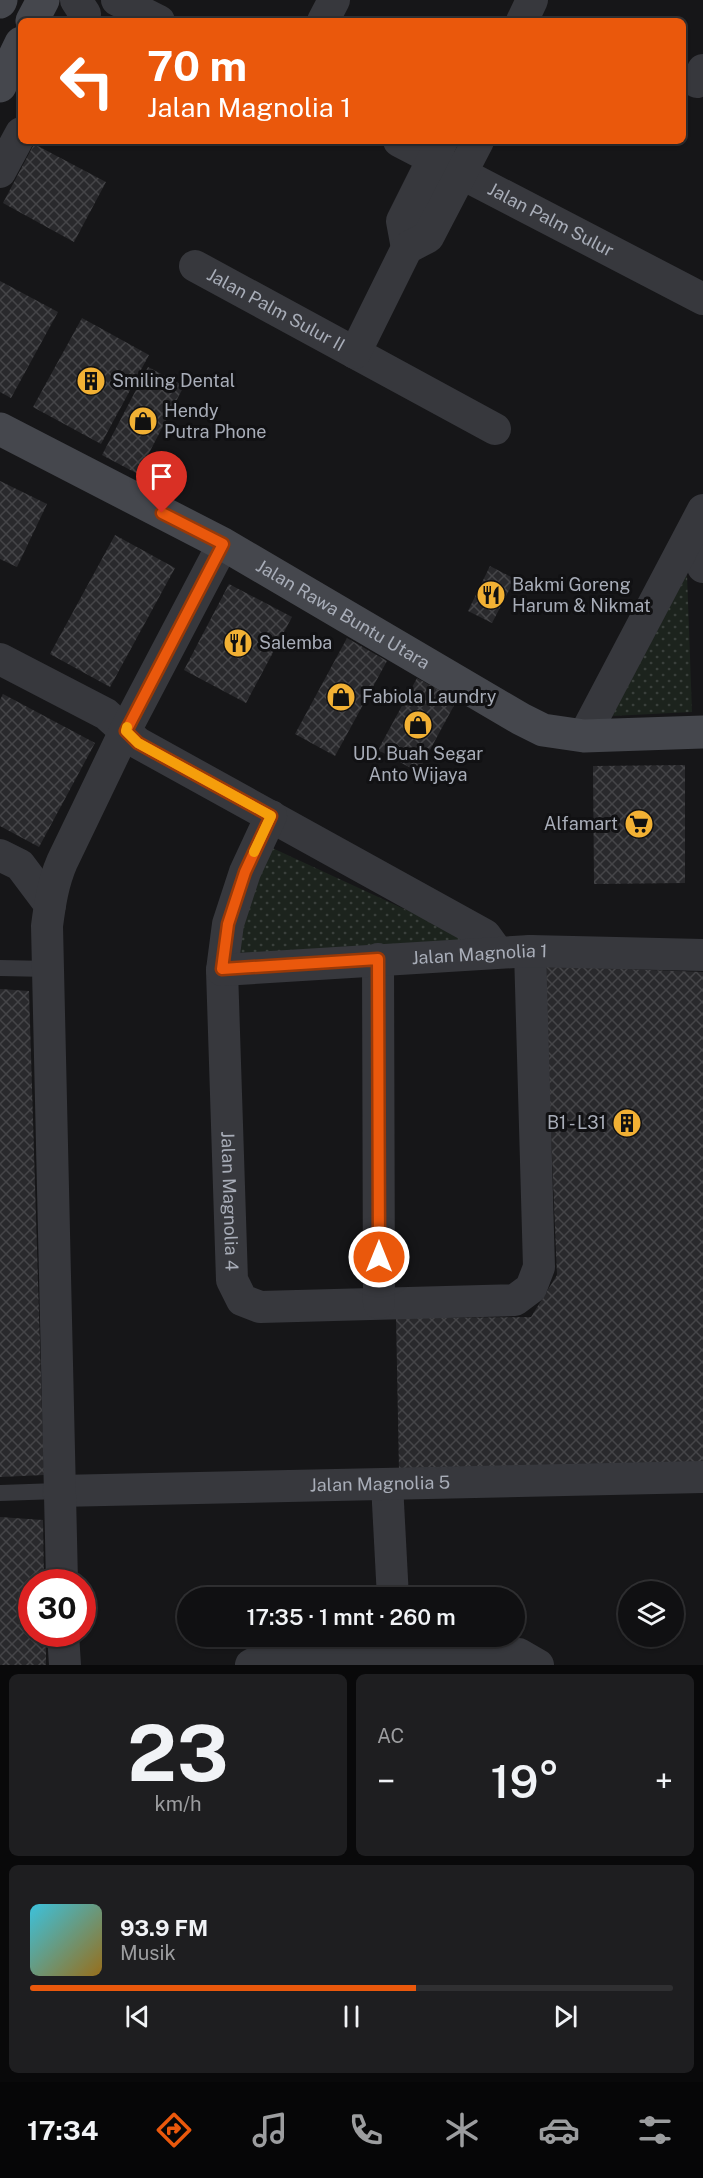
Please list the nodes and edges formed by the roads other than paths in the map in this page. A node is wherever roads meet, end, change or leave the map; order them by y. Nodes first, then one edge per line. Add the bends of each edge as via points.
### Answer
1 (43, 0) edge
2 (76, 0) edge
3 (117, 0) edge
4 (334, 0) edge
5 (532, 0) edge
6 (34, 18) edge
7 (83, 18) edge
8 (153, 18) edge
9 (325, 18) edge
10 (523, 18) edge
11 (18, 49) edge
12 (0, 86) edge
13 (18, 138) edge
14 (412, 144) edge
15 (476, 144) edge
16 (438, 150) edge
17 (0, 171) edge
18 (460, 173) junction
19 (407, 248) junction
20 (195, 266) dead end
21 (703, 299) edge
22 (355, 353) junction
23 (0, 429) edge
24 (495, 429) dead end
25 (701, 513) edge
26 (223, 544) junction
27 (703, 567) edge
28 (0, 659) edge
29 (126, 731) junction
30 (703, 732) edge
31 (584, 736) junction
32 (271, 816) junction
33 (10, 860) edge
34 (62, 862) junction
35 (50, 905) junction
36 (530, 951) junction
37 (494, 953) junction
38 (703, 955) edge
39 (378, 959) junction
40 (0, 968) edge
41 (49, 969) junction
42 (222, 969) junction
43 (379, 1303) junction
44 (703, 1477) edge
45 (387, 1484) junction
46 (58, 1491) junction
47 (0, 1493) edge
48 (61, 1569) edge
49 (392, 1587) edge
50 (63, 1647) edge
51 (396, 1653) edge
52 (64, 1665) edge
53 (251, 1665) edge
54 (538, 1665) edge

1 - 6 street
2 - 7 street via 85,14
3 - 8 street
4 - 9 street
5 - 10 street
11 - 12 street
13 - 17 street
14 - 16 street, Jalan Palm Sulur
15 - 18 street, Jalan Palm Sulur II
16 - 18 street, Jalan Palm Sulur
16 - 19 street via 402,221
18 - 19 street, Jalan Palm Sulur II via 428,237
18 - 21 street, Jalan Palm Sulur
19 - 22 street, Jalan Palm Sulur II
20 - 22 street, Jalan Palm Sulur II
22 - 24 street, Jalan Palm Sulur II
23 - 26 street, Jalan Rawa Buntu Utara
25 - 27 street
25 - 31 street
26 - 29 street
26 - 31 street, Jalan Rawa Buntu Utara via 521,719 543,730
28 - 29 street via 106,714
29 - 32 street via 138,743
29 - 34 street
30 - 31 street, Jalan Rawa Buntu Utara
32 - 37 street via 485,936
32 - 42 street, Jalan Magnolia 4 via 245,872 228,924
33 - 34 street
33 - 35 street
34 - 35 street
35 - 41 street
36 - 37 street, Jalan Magnolia 1
36 - 38 street, Jalan Magnolia 1
36 - 43 street, Jalan Magnolia 4 via 539,1268 531,1288 515,1300
37 - 39 street, Jalan Magnolia 1
39 - 42 street, Jalan Magnolia 1
39 - 43 street
40 - 41 lane
41 - 46 street
42 - 43 street, Jalan Magnolia 4 via 232,1280 242,1300 260,1306
44 - 45 street, Jalan Magnolia 5
45 - 46 street, Jalan Magnolia 5
45 - 49 street
46 - 47 lane
46 - 48 street
50 - 52 street
51 - 53 street via 268,1656
51 - 54 street via 519,1654

